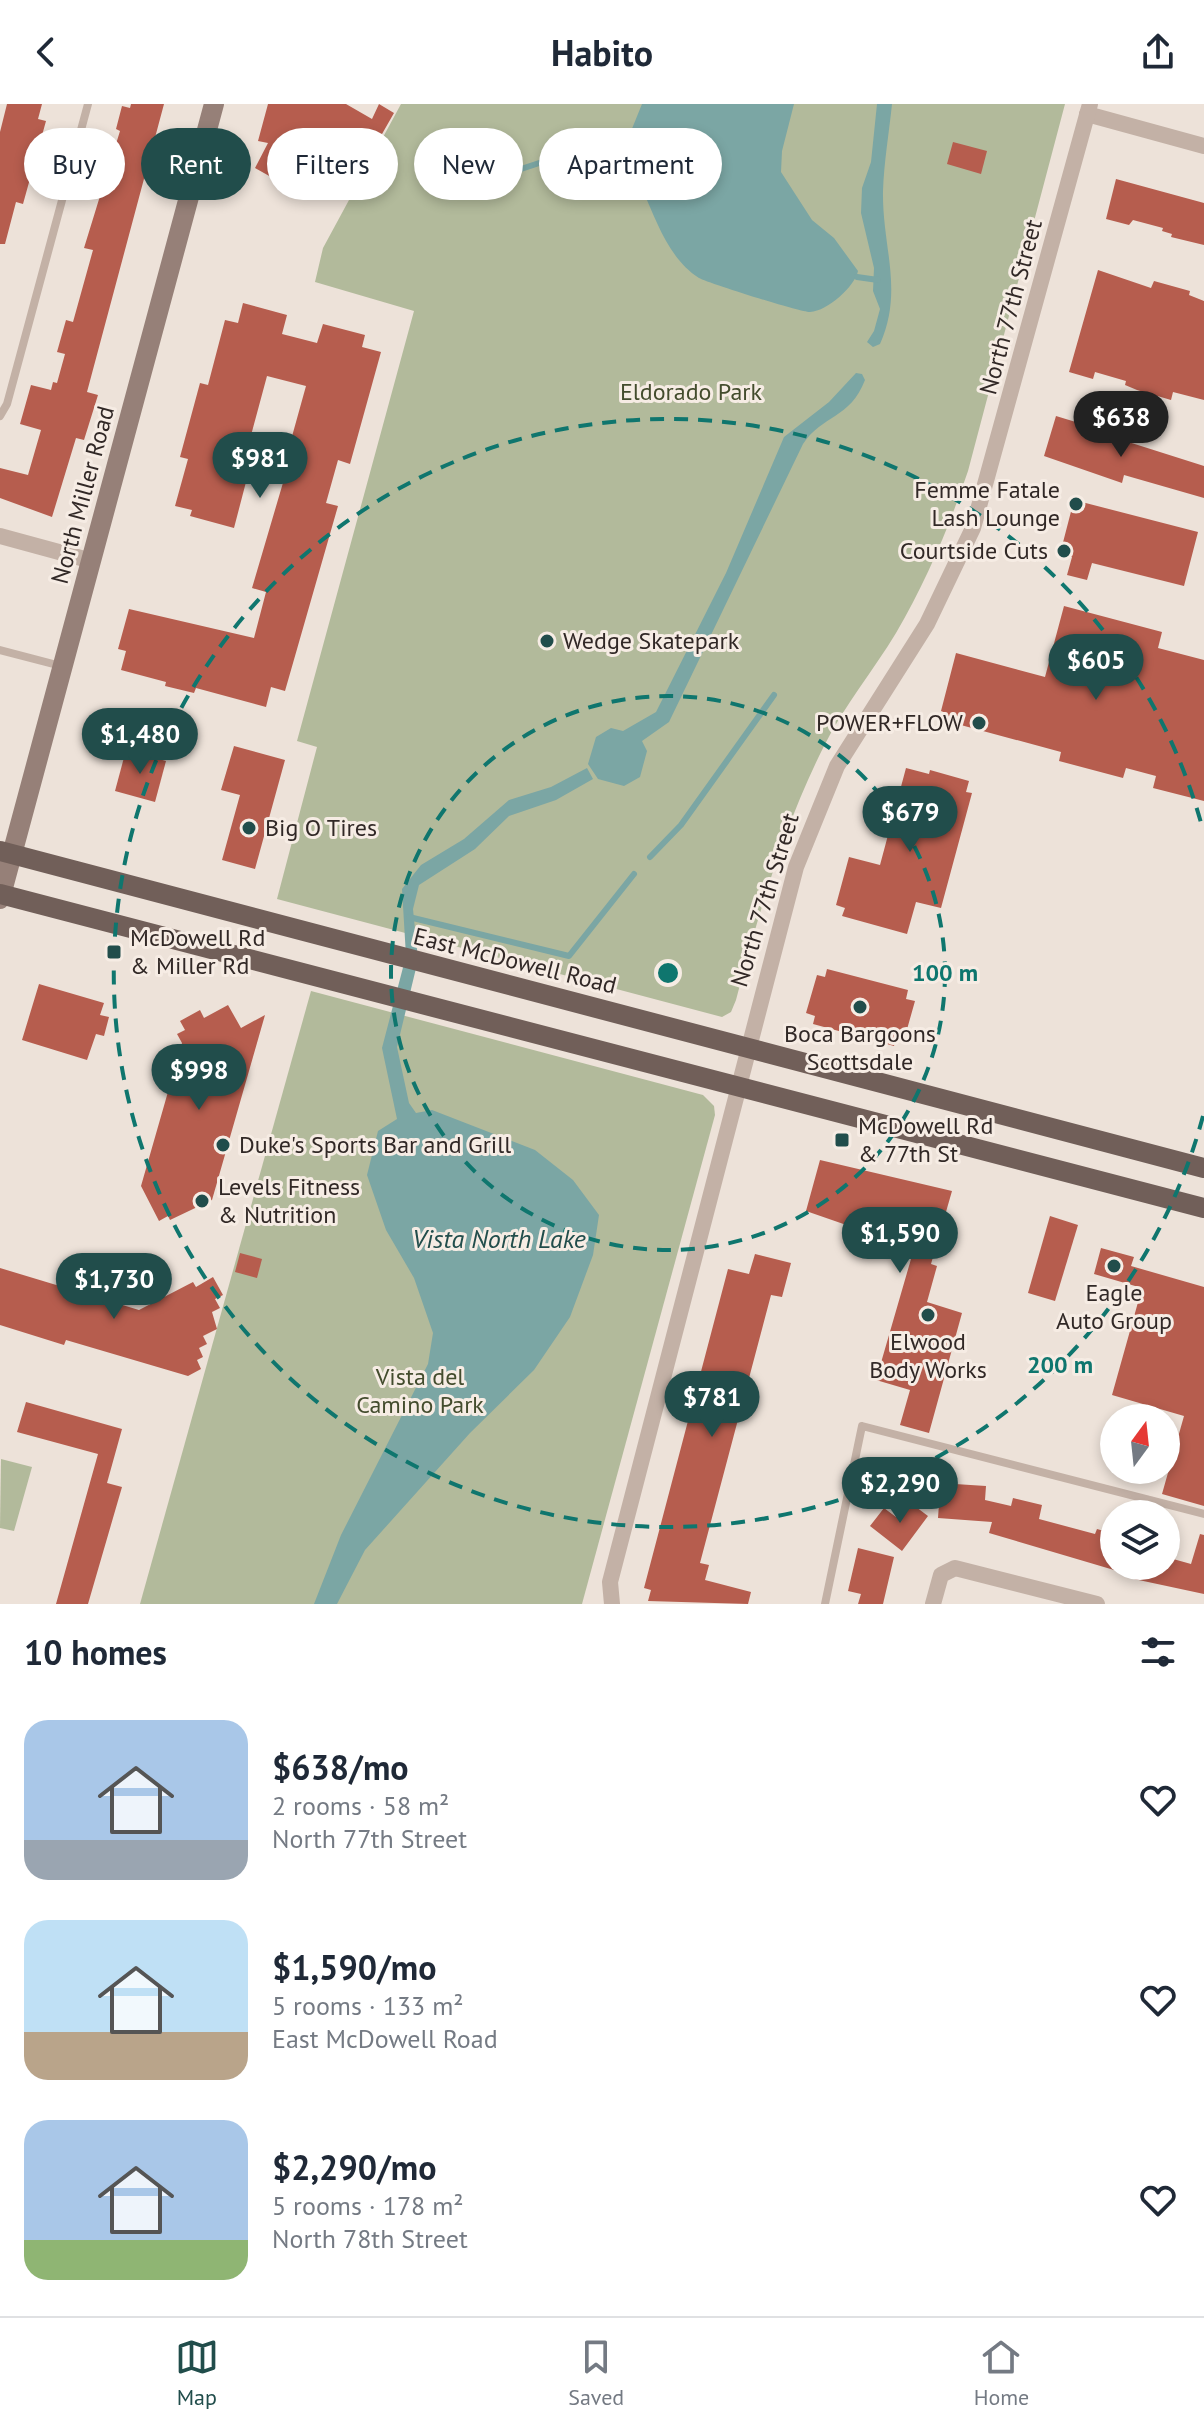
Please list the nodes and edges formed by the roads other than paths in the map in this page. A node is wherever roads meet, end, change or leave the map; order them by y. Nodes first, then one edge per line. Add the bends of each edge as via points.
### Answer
1 (88, 104) edge
2 (214, 104) edge
3 (1088, 109) edge
4 (1204, 146) edge
5 (0, 416) edge
6 (0, 536) edge
7 (92, 561) junction
8 (0, 650) edge
9 (65, 667) junction
10 (6, 853) edge
11 (0, 896) edge
12 (746, 1048) junction
13 (737, 1086) junction
14 (1204, 1168) edge
15 (1204, 1208) edge
16 (1204, 1514) edge
17 (612, 1604) edge
18 (825, 1604) edge
19 (933, 1604) edge
20 (1097, 1604) edge

1 - 5 lane
2 - 7 street, North Miller Road
3 - 4 street
3 - 12 street, North 77th Street via 973,528 927,624 837,766 796,867
6 - 7 street
7 - 9 street, North Miller Road
8 - 9 lane
9 - 10 street, North Miller Road
10 - 11 street, North Miller Road
10 - 12 main road, East McDowell Road
11 - 13 main road
12 - 13 street, North 77th Street
12 - 14 main road, East McDowell Road
13 - 15 main road
13 - 17 street, North 77th Street via 610,1582
16 - 18 lane via 862,1426
19 - 20 street via 947,1569 965,1569

